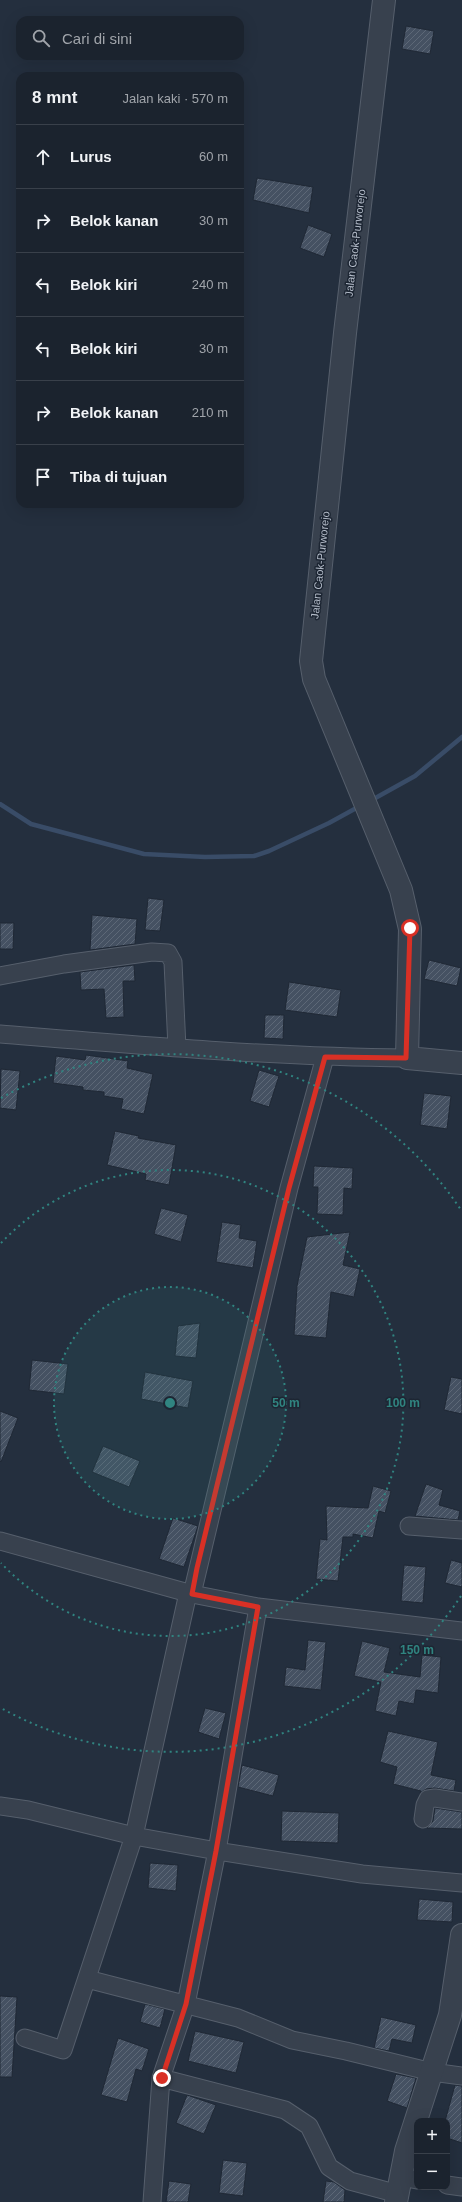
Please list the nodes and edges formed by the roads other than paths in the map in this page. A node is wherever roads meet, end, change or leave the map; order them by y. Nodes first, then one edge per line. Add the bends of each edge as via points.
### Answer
1 (384, 0) edge
2 (0, 976) edge
3 (0, 1036) edge
4 (177, 1048) junction
5 (325, 1057) junction
6 (406, 1058) junction
7 (462, 1063) edge
8 (409, 1526) dead end
9 (462, 1530) edge
10 (0, 1540) edge
11 (190, 1593) junction
12 (258, 1607) junction
13 (462, 1631) edge
14 (462, 1802) edge
15 (0, 1806) edge
16 (423, 1819) dead end
17 (134, 1836) junction
18 (216, 1851) junction
19 (462, 1883) edge
20 (462, 1935) edge
21 (87, 1980) junction
22 (186, 2004) junction
23 (25, 2038) dead end
24 (432, 2072) junction
25 (462, 2076) edge
26 (162, 2078) junction
27 (450, 2185) edge
28 (462, 2187) edge
29 (403, 2188) edge
30 (152, 2202) edge

1 - 6 street, Jalan Caok-Purworejo via 345,333 311,662 314,679 354,781 401,890 410,928
2 - 4 street via 64,964 152,952 168,953 173,962
3 - 4 street
4 - 5 street
5 - 6 street
5 - 11 street via 289,1188
6 - 7 street
8 - 9 street
10 - 11 street
11 - 12 street
11 - 17 street
12 - 13 street
12 - 18 street
14 - 16 street via 428,1799 424,1805
15 - 17 street via 28,1810
17 - 18 street
17 - 21 street
18 - 19 street via 362,1874
18 - 22 street
20 - 24 street via 450,2015
21 - 22 street
21 - 23 street via 63,2050
22 - 24 street via 238,2018 292,2040
22 - 26 street
24 - 25 street
24 - 29 street via 406,2151
26 - 29 street via 285,2110 309,2126 329,2167 350,2181
26 - 30 street
27 - 28 street

